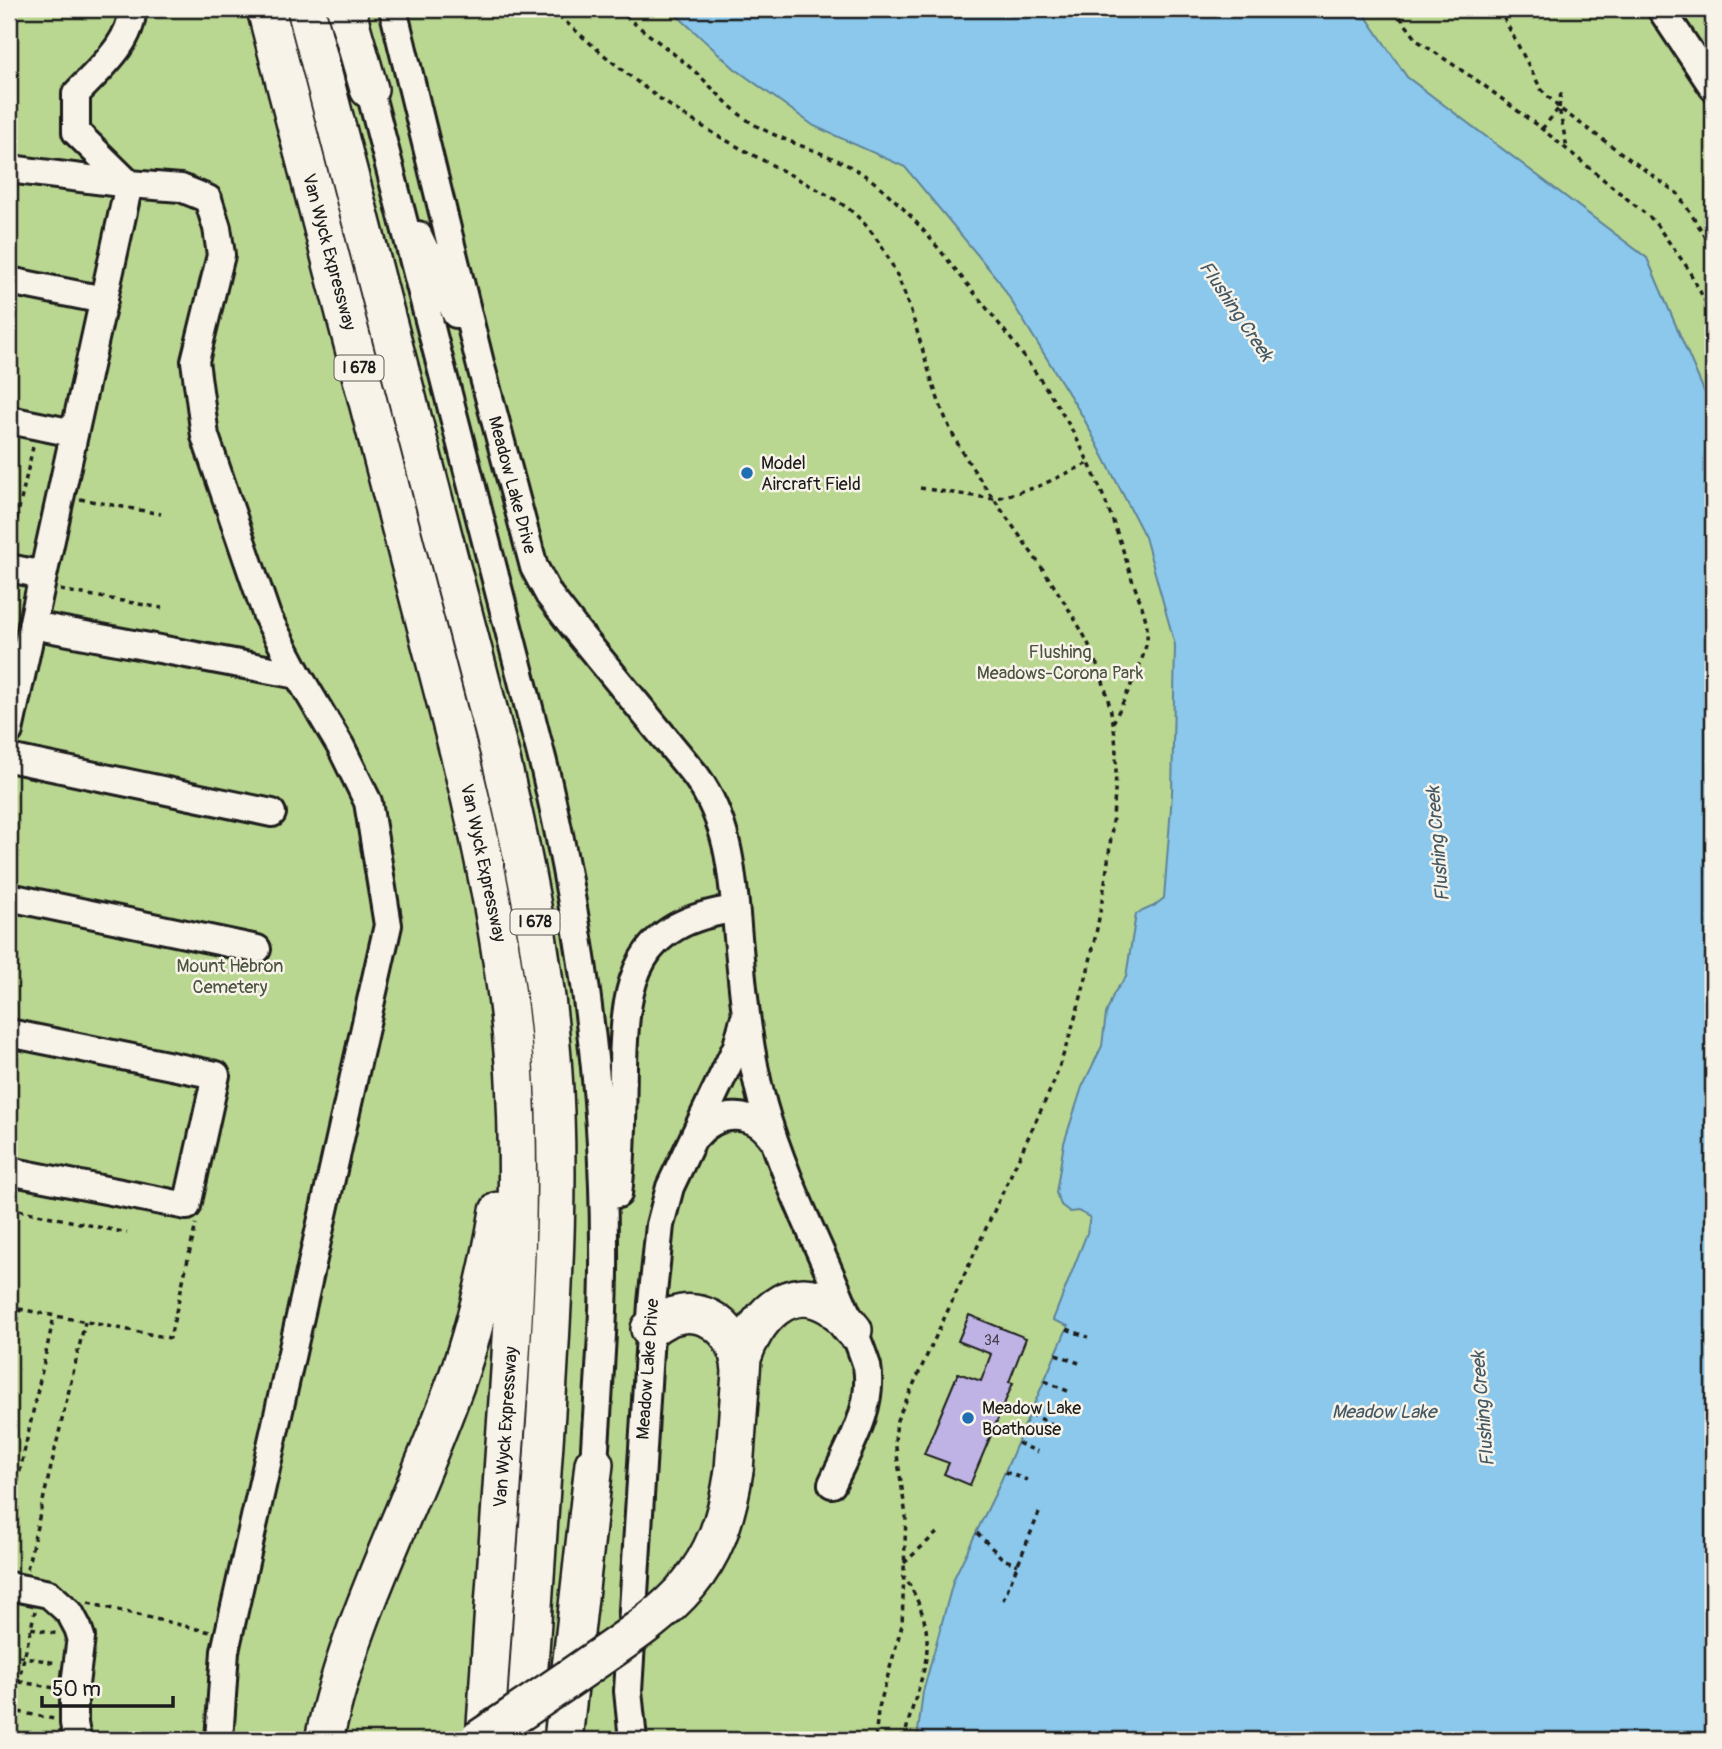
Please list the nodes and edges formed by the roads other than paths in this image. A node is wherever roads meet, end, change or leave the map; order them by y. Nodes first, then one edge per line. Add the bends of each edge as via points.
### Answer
1 (132, 9) edge
2 (254, 9) edge
3 (266, 9) edge
4 (306, 9) edge
5 (345, 9) edge
6 (352, 9) edge
7 (393, 9) edge
8 (1661, 9) edge
9 (1713, 87) edge
10 (369, 89) junction
11 (299, 136) junction
12 (9, 169) edge
13 (389, 169) junction
14 (129, 184) junction
15 (9, 281) edge
16 (104, 300) junction
17 (480, 363) junction
18 (9, 421) edge
19 (74, 433) junction
20 (9, 568) edge
21 (42, 581) junction
22 (32, 625) junction
23 (298, 675) junction
24 (9, 731) edge
25 (9, 758) edge
26 (272, 813) dead end
27 (9, 897) edge
28 (735, 909) junction
29 (257, 949) dead end
30 (745, 1015) junction
31 (9, 1034) edge
32 (516, 1110) junction
33 (692, 1142) junction
34 (776, 1146) junction
35 (9, 1171) edge
36 (604, 1293) junction
37 (650, 1329) junction
38 (853, 1330) junction
39 (741, 1371) junction
40 (594, 1464) junction
41 (832, 1484) dead end
42 (24, 1589) edge
43 (75, 1732) edge
44 (219, 1740) edge
45 (324, 1740) edge
46 (478, 1740) edge
47 (485, 1740) edge
48 (524, 1740) edge
49 (563, 1740) edge
50 (580, 1740) edge
51 (633, 1740) edge

1 - 14 street via 132,23 117,47 76,94 76,132
2 - 11 highway
3 - 11 highway, Van Wyck Expressway / I 678
4 - 48 highway, I 678 via 499,751 542,960 553,1070 557,1204
5 - 10 highway
6 - 10 street
7 - 17 street, Meadow Lake Drive
8 - 9 street
10 - 13 street
11 - 32 highway, Van Wyck Expressway / I 678 via 477,824 503,966
12 - 14 street
13 - 17 street
13 - 36 street via 545,770 575,910 600,1101
14 - 16 street
14 - 23 street via 181,188 208,199 220,255 195,361 205,436 267,616
15 - 16 street
16 - 19 street
17 - 28 street, Meadow Lake Drive via 539,579 708,793 728,849
18 - 19 street
19 - 21 street
20 - 21 street
21 - 22 street
22 - 23 street
22 - 24 street
23 - 44 street via 368,802 388,926 225,1651
25 - 26 street
27 - 29 street
28 - 30 street, Meadow Lake Drive
28 - 36 street via 697,917 674,928 650,948 632,982 624,1027 619,1185
30 - 33 street, Meadow Lake Drive via 737,1046
30 - 34 street, Meadow Lake Drive via 758,1086
31 - 35 street via 216,1075 187,1206
32 - 45 highway via 472,1335 350,1647
32 - 47 highway, Van Wyck Expressway / I 678 via 514,1303
33 - 34 street via 716,1119 738,1116 759,1123
33 - 37 street, Meadow Lake Drive via 664,1206
34 - 38 street
36 - 40 street
37 - 39 highway via 680,1313 711,1320 732,1336
37 - 51 street, Meadow Lake Drive via 628,1691
38 - 39 highway via 839,1312 817,1300 780,1303 769,1310 746,1346
38 - 41 street via 867,1366 868,1395
39 - 46 highway, bridge via 729,1504 700,1571 648,1624
40 - 49 highway
40 - 50 street
42 - 43 street via 49,1594 70,1613 81,1637

